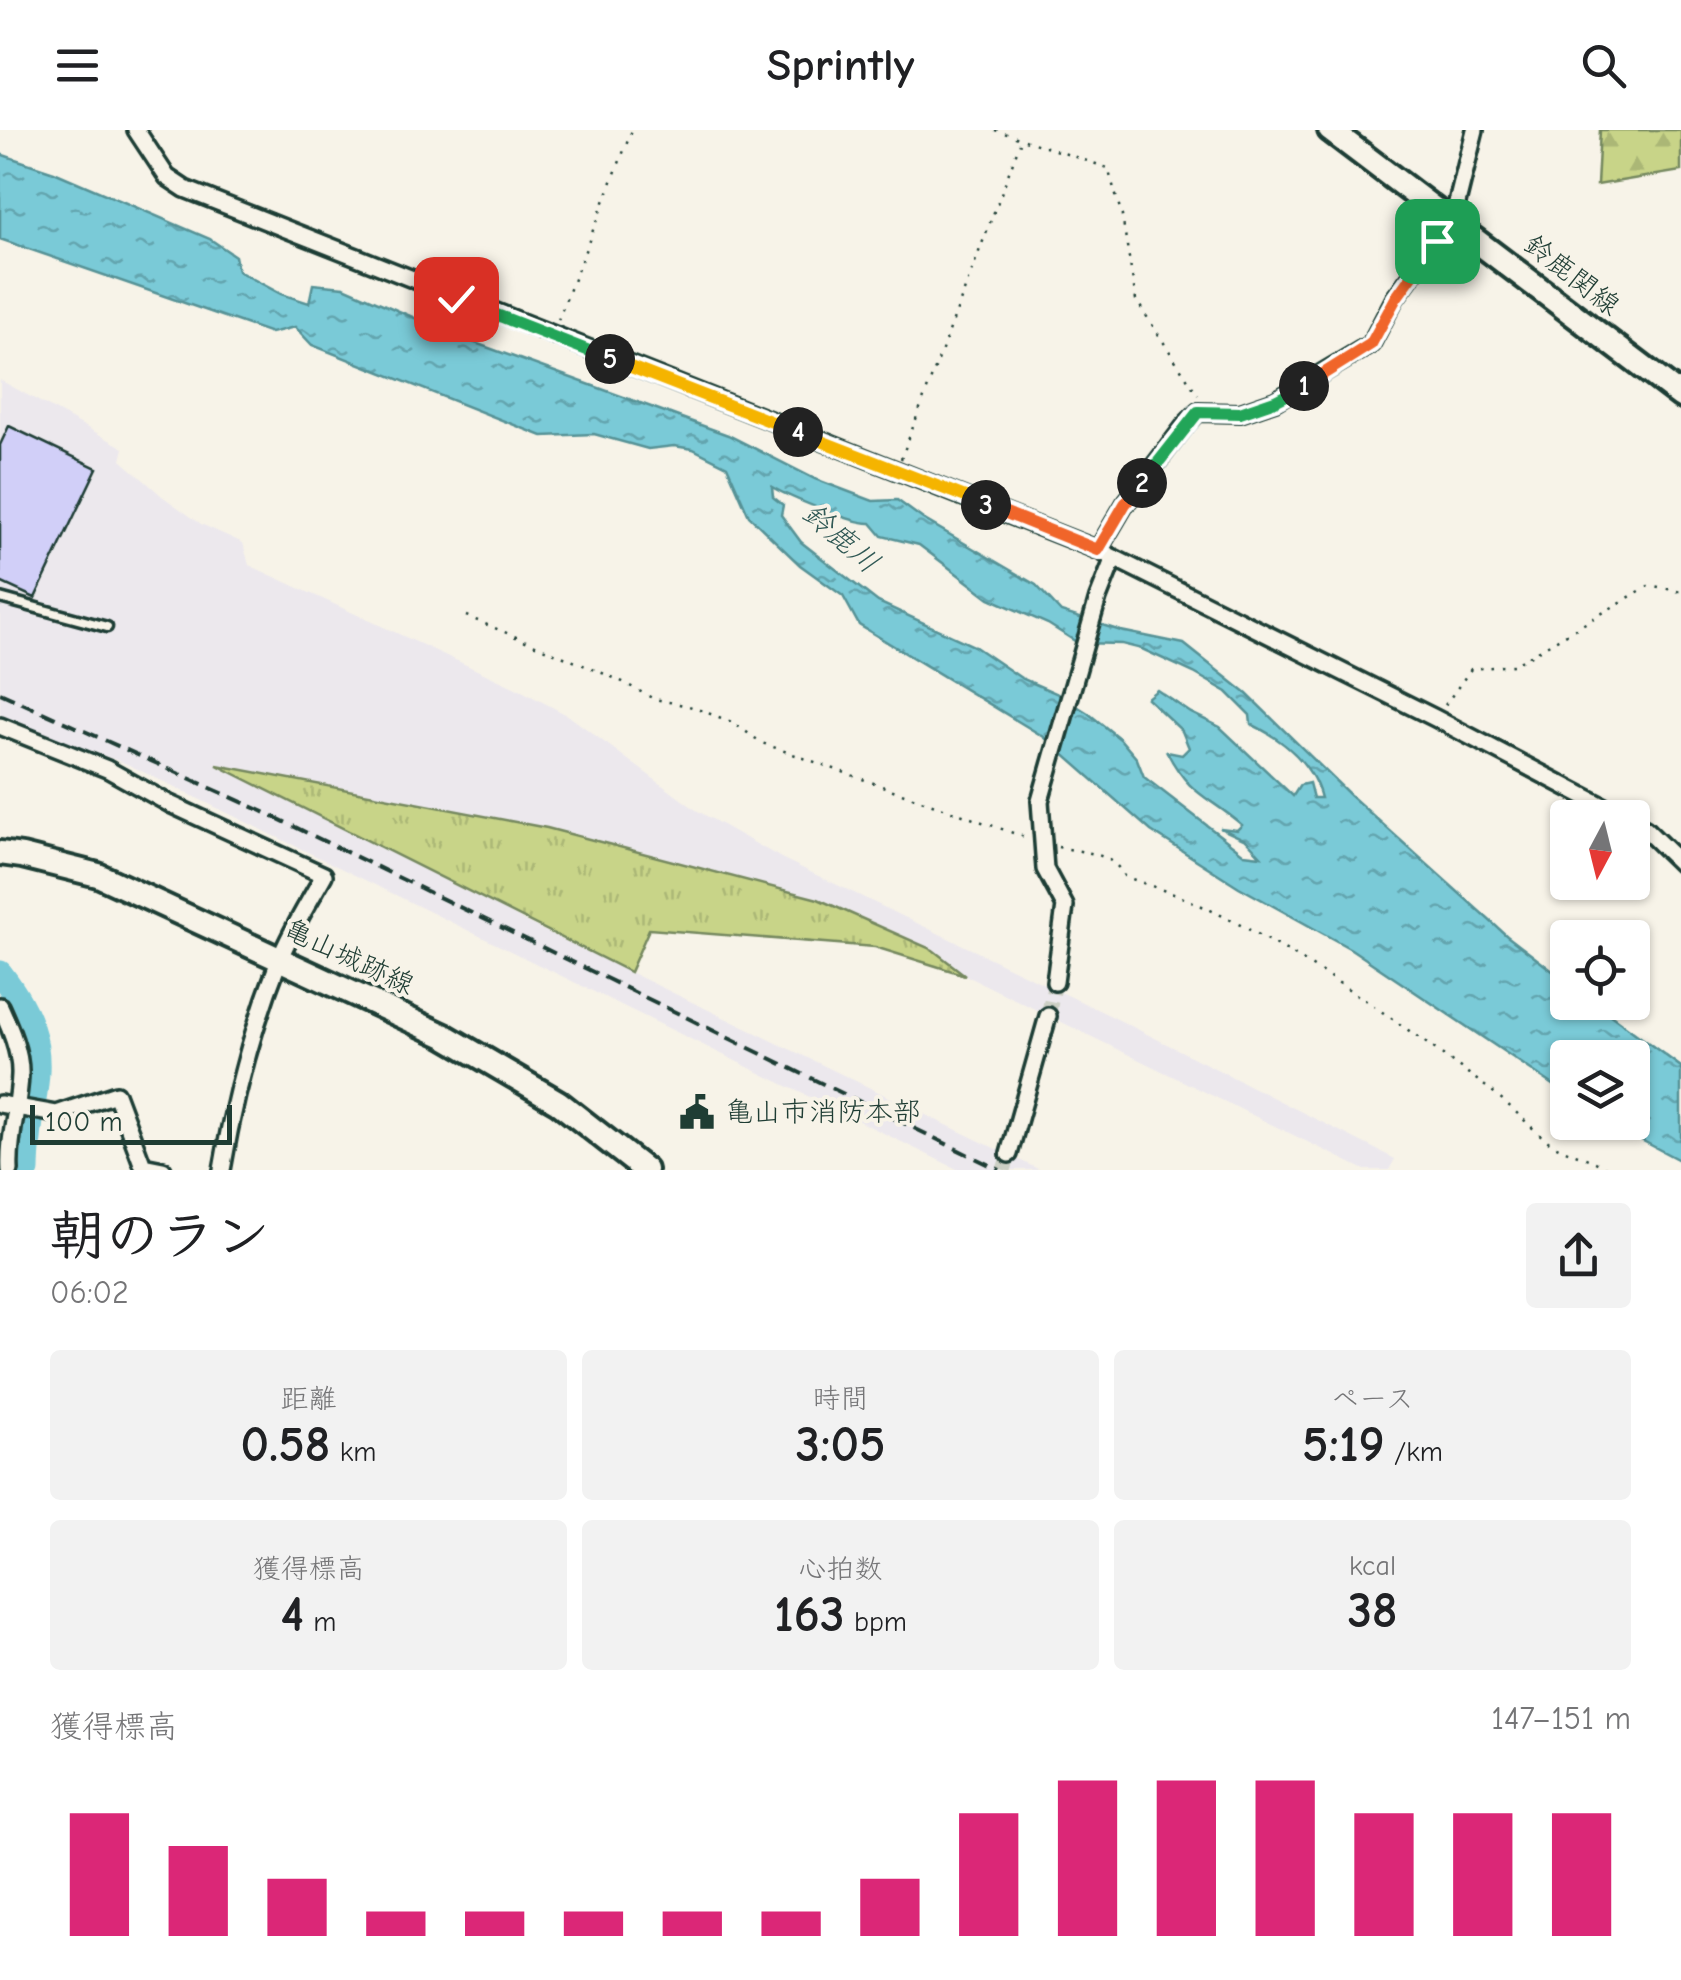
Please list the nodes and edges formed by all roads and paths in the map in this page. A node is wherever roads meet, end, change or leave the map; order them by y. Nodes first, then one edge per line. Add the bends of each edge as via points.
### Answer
1 (136, 130) edge
2 (632, 130) edge
3 (995, 130) edge
4 (1330, 130) edge
5 (1475, 130) edge
6 (1021, 141) junction
7 (552, 337) junction
8 (1681, 396) edge
9 (1208, 412) junction
10 (897, 469) junction
11 (1098, 550) junction
12 (1110, 566) junction
13 (1681, 592) edge
14 (0, 598) edge
15 (106, 626) dead end
16 (1435, 718) junction
17 (0, 726) edge
18 (1592, 800) edge
19 (1650, 834) edge
20 (0, 854) edge
21 (1681, 864) edge
22 (280, 958) junction
23 (1055, 982) tunnel mouth
24 (0, 1006) edge
25 (1048, 1016) tunnel mouth
26 (12, 1107) edge
27 (1008, 1154) tunnel mouth
28 (10, 1170) edge
29 (163, 1170) edge
30 (222, 1170) edge
31 (645, 1170) edge

1 - 7 street via 167,176 185,190
2 - 7 path
3 - 6 path
4 - 8 main road, 鈴鹿関線
5 - 9 street, bridge via 1457,203 1371,344 1275,401 1240,413
6 - 9 path via 1108,168 1136,300
6 - 10 path
7 - 10 street
9 - 11 street via 1187,423
10 - 11 street
11 - 12 street
12 - 16 street
12 - 23 street via 1040,801 1045,869 1065,906
13 - 16 path via 1650,585 1514,665 1471,669
14 - 15 lane
16 - 18 street
17 - 22 street via 92,762 324,875
19 - 21 street
20 - 22 main road, 亀山城跡線 via 98,875
22 - 30 street via 246,1059
22 - 31 main road, 亀山城跡線 via 445,1036 542,1093
24 - 26 street via 20,1074
25 - 27 street
26 - 28 street
26 - 29 street via 56,1114 116,1094 143,1166

